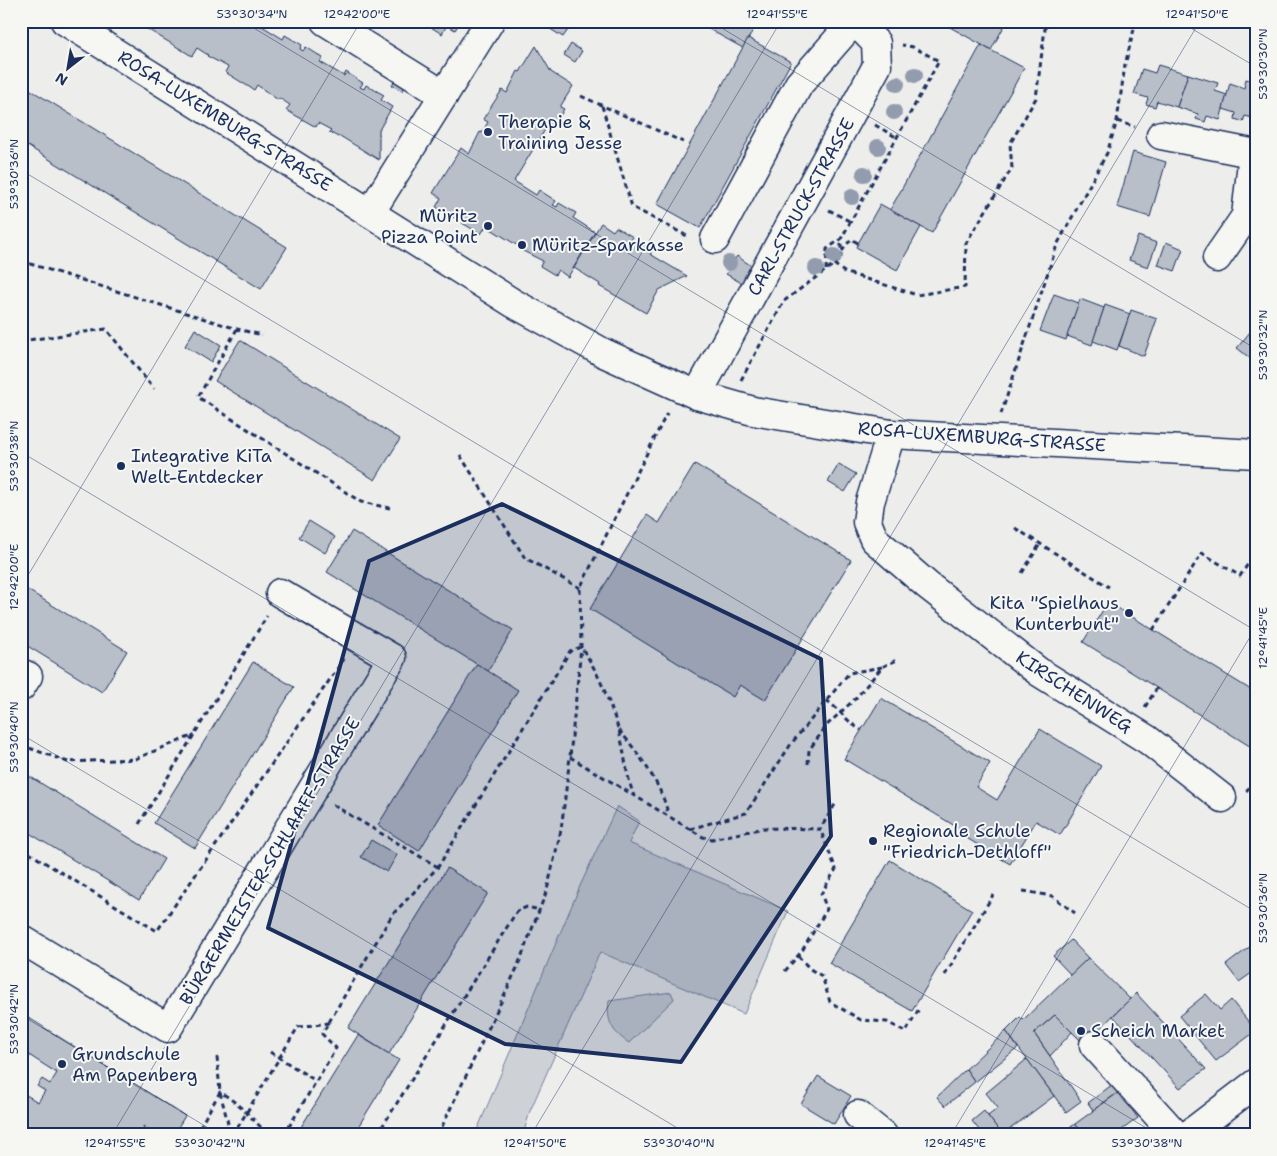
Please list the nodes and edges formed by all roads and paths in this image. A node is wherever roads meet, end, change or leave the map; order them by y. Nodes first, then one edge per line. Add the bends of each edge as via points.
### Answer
1 (325, 21) edge
2 (490, 21) edge
3 (855, 21) edge
4 (1046, 21) edge
5 (1136, 21) edge
6 (77, 24) edge
7 (876, 43) junction
8 (444, 95) junction
9 (581, 96) dead end
10 (602, 106) junction
11 (880, 127) dead end
12 (1161, 135) dead end
13 (896, 136) junction
14 (683, 142) dead end
15 (1255, 153) edge
16 (370, 213) junction
17 (835, 213) dead end
18 (851, 222) junction
19 (704, 239) joint
20 (841, 239) junction
21 (858, 243) dead end
22 (841, 251) junction
23 (1217, 258) dead end
24 (21, 261) edge
25 (834, 264) junction
26 (826, 270) junction
27 (237, 329) junction
28 (262, 335) dead end
29 (21, 341) edge
30 (740, 386) dead end
31 (154, 389) dead end
32 (698, 395) junction
33 (667, 413) dead end
34 (891, 434) junction
35 (993, 441) junction
36 (1256, 454) edge
37 (460, 455) dead end
38 (390, 508) dead end
39 (1015, 528) dead end
40 (1040, 544) junction
41 (1256, 552) edge
42 (1022, 573) dead end
43 (1108, 586) dead end
44 (580, 588) junction
45 (280, 593) joint
46 (1153, 630) dead end
47 (358, 638) junction
48 (581, 647) junction
49 (898, 659) dead end
50 (882, 667) junction
51 (826, 700) junction
52 (840, 712) junction
53 (618, 729) junction
54 (861, 730) dead end
55 (195, 735) junction
56 (21, 745) edge
57 (570, 757) junction
58 (808, 764) dead end
59 (312, 793) junction
60 (634, 796) junction
61 (1222, 798) dead end
62 (836, 803) dead end
63 (668, 815) junction
64 (139, 824) dead end
65 (690, 829) junction
66 (820, 829) junction
67 (21, 848) edge
68 (438, 867) junction
69 (1023, 891) dead end
70 (993, 895) dead end
71 (540, 910) junction
72 (1075, 913) dead end
73 (21, 939) edge
74 (798, 956) junction
75 (785, 972) dead end
76 (945, 975) dead end
77 (920, 1007) dead end
78 (329, 1023) junction
79 (1094, 1045) dead end
80 (270, 1052) dead end
81 (217, 1057) dead end
82 (279, 1058) junction
83 (316, 1081) junction
84 (1256, 1083) edge
85 (220, 1092) junction
86 (246, 1114) junction
87 (858, 1115) dead end
88 (195, 1135) edge
89 (232, 1135) edge
90 (269, 1135) edge
91 (284, 1135) edge
92 (377, 1135) edge
93 (438, 1135) edge
94 (883, 1135) edge
95 (1176, 1135) edge
96 (1188, 1135) edge

1 - 8 street
2 - 8 street
3 - 7 street
3 - 19 street via 799,84
4 - 25 path via 1036,98 1010,144 1012,168 966,243 965,287 917,295 844,272
5 - 35 path via 1125,65 1117,121 1107,153 1057,245
6 - 16 street, ROSA-LUXEMBURG-STRASSE
7 - 13 path via 913,46 939,61
7 - 32 street, CARL-STRUCK-STRASSE via 878,66
8 - 16 street
9 - 10 path
10 - 14 path
10 - 19 path via 632,207
11 - 13 path
12 - 15 street
13 - 18 path
15 - 23 street via 1246,216
16 - 32 street, ROSA-LUXEMBURG-STRASSE via 521,308 604,353
17 - 18 path
18 - 20 path
20 - 22 path
20 - 26 path via 827,249
21 - 22 path via 851,239
22 - 25 path via 841,259
24 - 27 path
25 - 26 path
26 - 30 path via 784,302 742,374
27 - 28 path
27 - 38 path via 198,398 361,502
29 - 31 path via 106,328
32 - 34 street, ROSA-LUXEMBURG-STRASSE via 753,410
33 - 44 path
34 - 35 street, ROSA-LUXEMBURG-STRASSE
34 - 61 street, KIRSCHENWEG via 870,502 867,522 874,540 1039,672 1148,740
35 - 36 street, ROSA-LUXEMBURG-STRASSE
37 - 44 path via 525,558
39 - 40 path
40 - 42 path
40 - 43 path
41 - 46 path via 1240,576 1202,553
44 - 48 path
45 - 47 street, BÜRGERMEISTER-SCHLAAFF-STRASSE
45 - 55 path
47 - 59 street, BÜRGERMEISTER-SCHLAAFF-STRASSE via 392,658
47 - 67 path via 157,931
48 - 53 path via 594,666
48 - 57 path
48 - 68 path via 570,651
49 - 50 path
50 - 51 path via 849,673
50 - 52 path
51 - 52 path
51 - 65 path via 791,744 746,813
52 - 54 path
52 - 58 path via 809,750
53 - 60 path
53 - 63 path via 658,787
55 - 56 path via 135,759 68,762
55 - 64 path
57 - 60 path
57 - 71 path via 561,830
59 - 68 path
59 - 73 street, BÜRGERMEISTER-SCHLAAFF-STRASSE via 168,1028
60 - 63 path
62 - 66 path
63 - 65 path
65 - 66 path via 712,839 764,828
66 - 74 path via 836,869 821,894 827,908
68 - 78 path via 392,915
69 - 72 path via 1052,896
70 - 76 path
71 - 92 path via 527,907 517,911
71 - 93 path via 517,968
74 - 75 path
74 - 77 path via 822,976 830,1002 860,1020 887,1022 906,1032
78 - 82 path via 298,1027
78 - 83 path via 322,1034 336,1048
79 - 95 street
80 - 82 path
81 - 85 path
82 - 83 path
82 - 86 path
83 - 91 path
84 - 96 street
85 - 86 path via 237,1102
85 - 88 path
85 - 89 path
86 - 89 path
86 - 90 path
87 - 94 street

